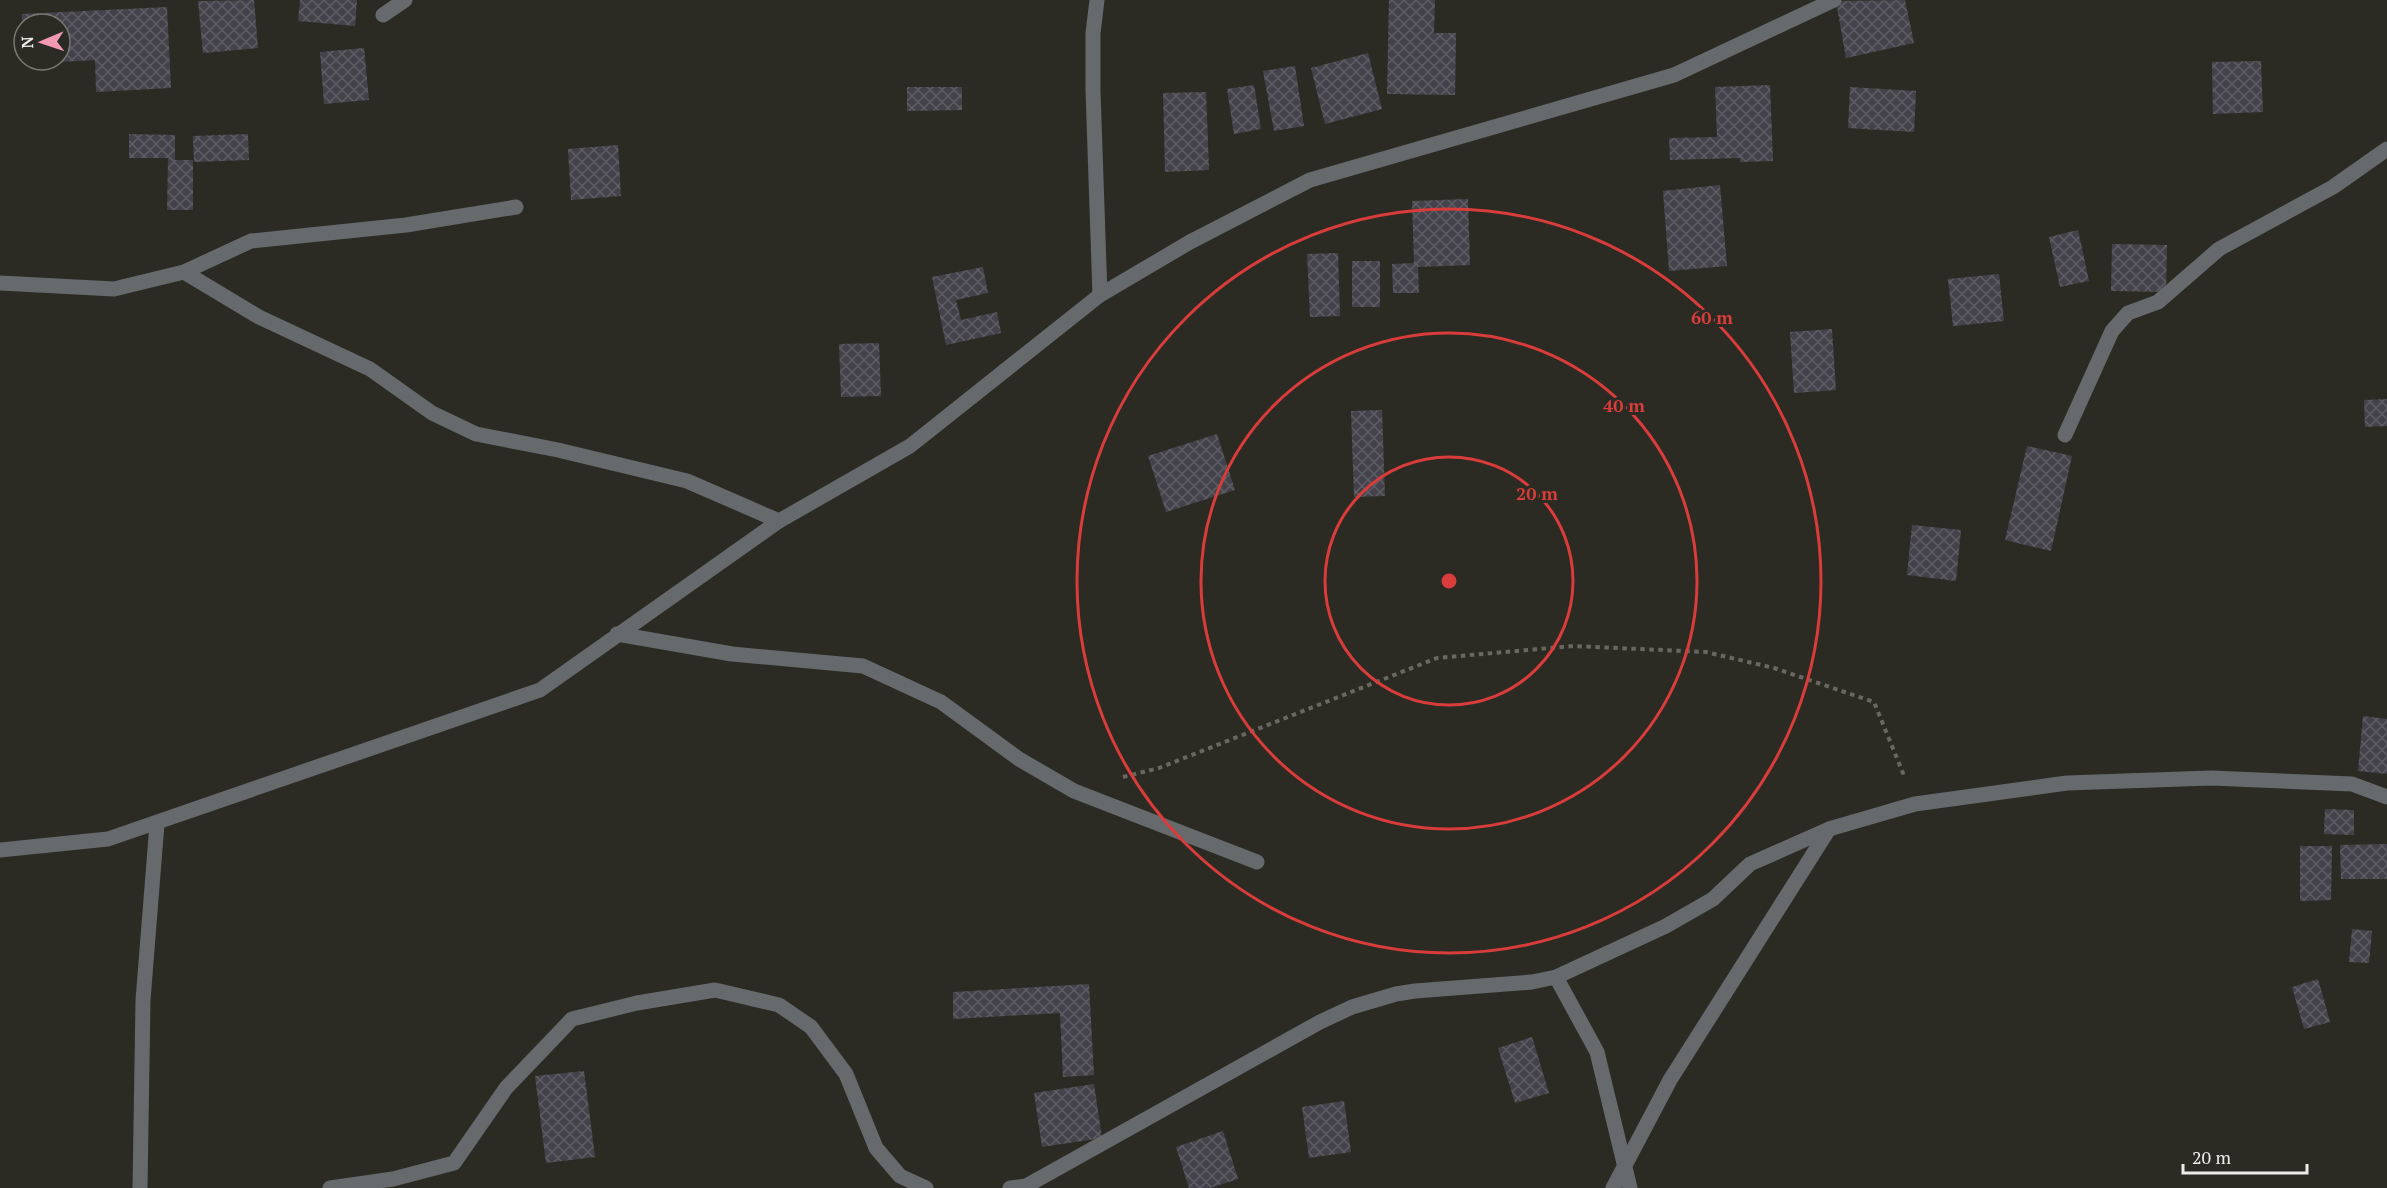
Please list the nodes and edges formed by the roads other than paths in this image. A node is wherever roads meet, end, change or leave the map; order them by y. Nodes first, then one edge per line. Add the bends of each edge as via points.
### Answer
1 (405, 0) edge
2 (1097, 0) edge
3 (1834, 0) edge
4 (383, 15) dead end
5 (2387, 149) edge
6 (516, 207) dead end
7 (184, 272) junction
8 (0, 283) edge
9 (1100, 295) junction
10 (2066, 435) dead end
11 (779, 521) junction
12 (617, 634) junction
13 (2387, 797) edge
14 (156, 824) junction
15 (1829, 829) junction
16 (0, 850) edge
17 (1257, 862) dead end
18 (1556, 977) junction
19 (1625, 1168) junction
20 (140, 1188) edge
21 (330, 1188) edge
22 (926, 1188) edge
23 (1010, 1188) edge
24 (1613, 1188) edge
25 (1630, 1188) edge

1 - 4 street
2 - 9 street via 1093,91
3 - 9 street via 1674,75 1310,180 1190,242
5 - 10 street via 2333,187 2219,249 2158,302 2128,313 2112,332
6 - 7 street via 406,225 251,241
7 - 8 street via 114,289
7 - 11 street via 259,316 370,369 432,413 476,434 687,481
9 - 11 street via 910,446
11 - 12 street
12 - 14 street via 540,690
12 - 17 street via 732,654 863,666 941,702 1019,759 1074,790
13 - 15 street via 2352,784 2211,778 2067,783 1915,804
14 - 16 street via 108,839
14 - 20 street via 143,1000
15 - 18 street via 1750,864 1713,899 1666,926
15 - 19 street via 1670,1080
18 - 19 street via 1597,1052
18 - 23 street via 1415,991 1352,1007 1026,1186
19 - 24 street
19 - 25 street
21 - 22 street via 393,1179 454,1163 506,1088 572,1019 715,990 779,1005 811,1027 846,1074 876,1148 900,1176

